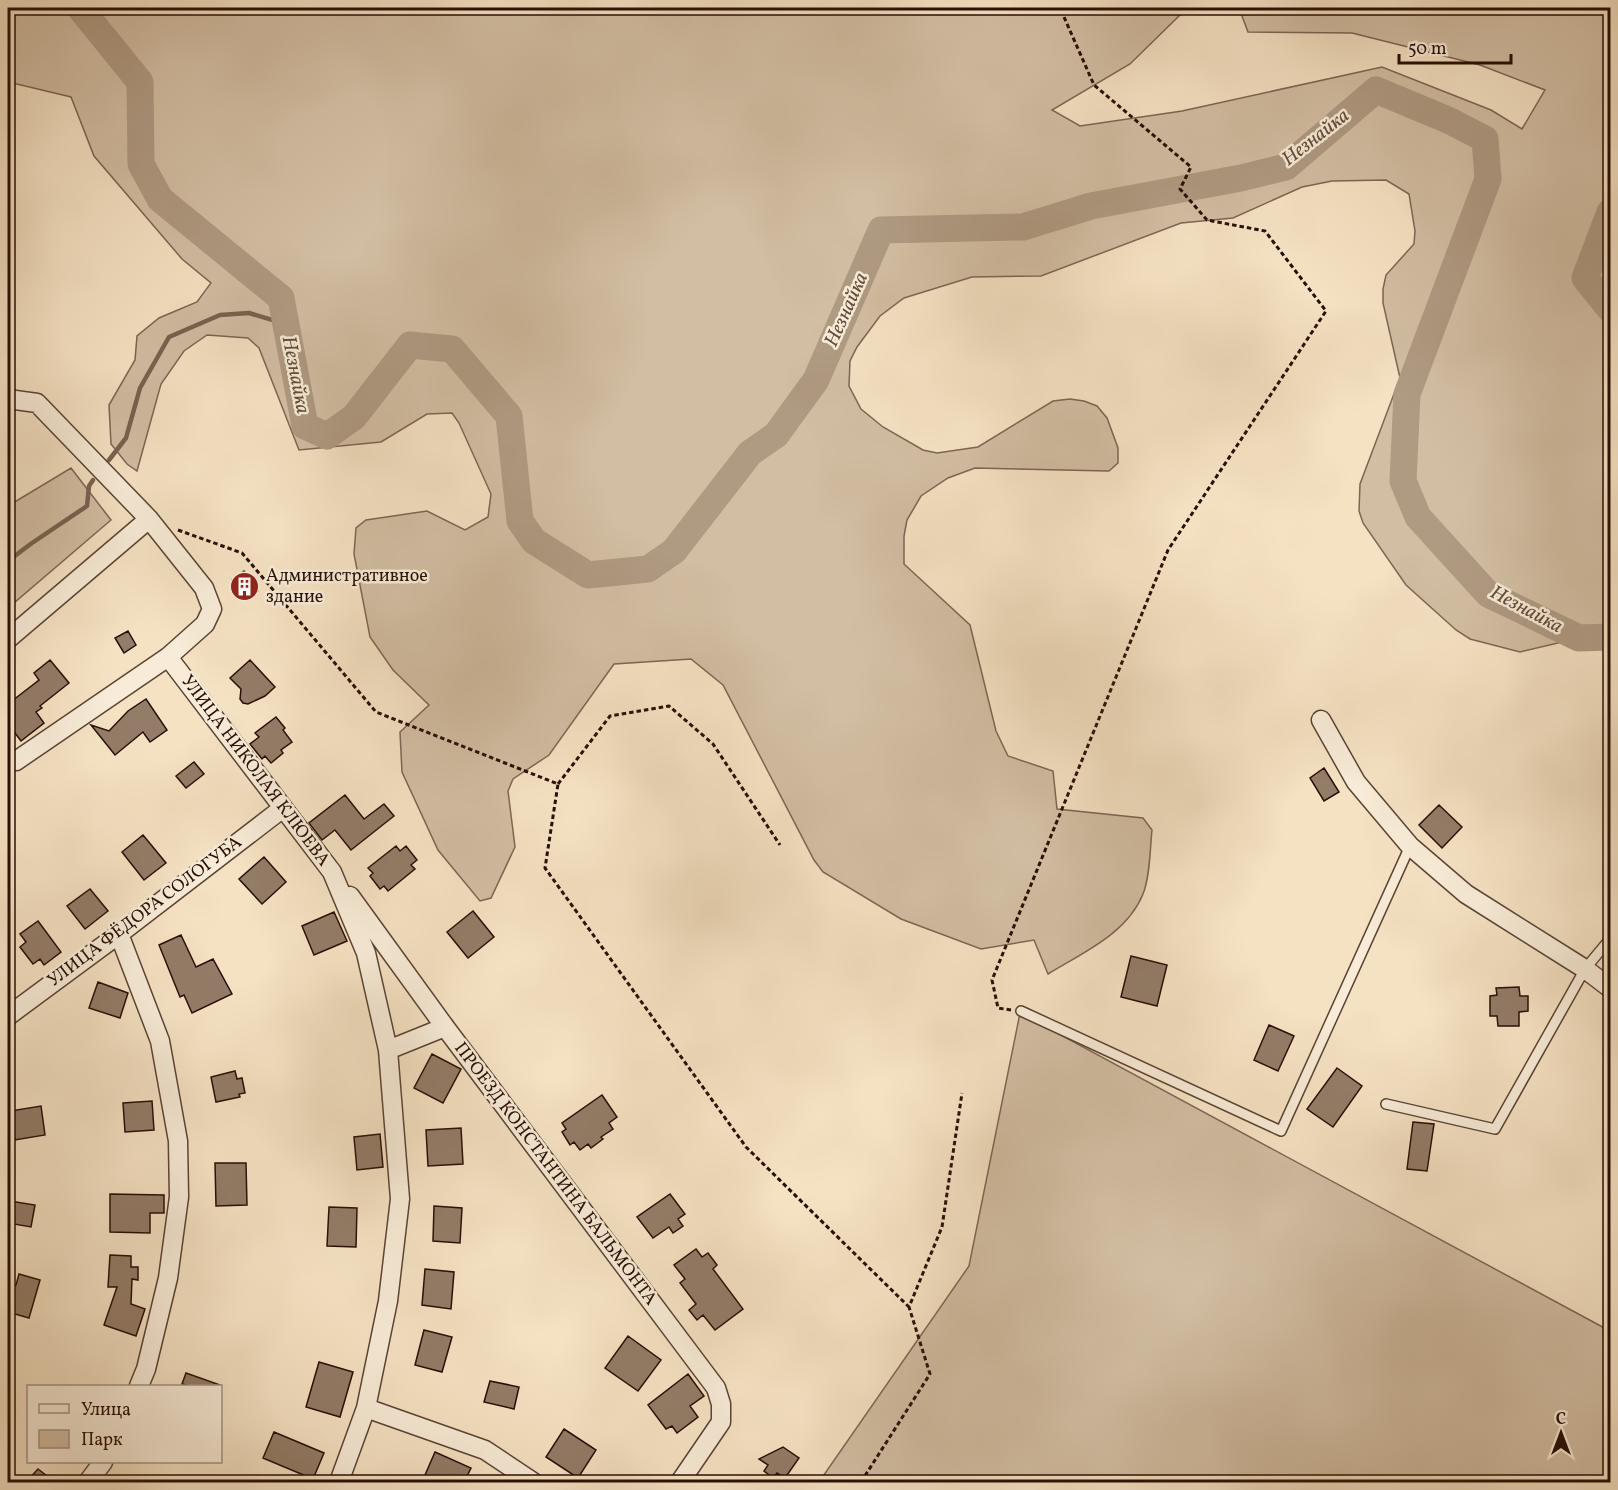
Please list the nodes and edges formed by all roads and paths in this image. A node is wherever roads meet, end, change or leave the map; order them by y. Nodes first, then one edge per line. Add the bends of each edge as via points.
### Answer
1 (1060, 8) edge
2 (8, 399) edge
3 (149, 519) junction
4 (8, 639) edge
5 (168, 657) junction
6 (1322, 720) dead end
7 (16, 761) dead end
8 (558, 784) junction
9 (283, 808) junction
10 (780, 845) dead end
11 (1410, 846) junction
12 (332, 872) junction
13 (119, 934) junction
14 (1611, 939) edge
15 (1585, 969) junction
16 (1611, 988) edge
17 (1022, 1011) joint
18 (8, 1016) edge
19 (445, 1027) junction
20 (388, 1050) junction
21 (962, 1093) dead end
22 (1386, 1104) dead end
23 (909, 1307) junction
24 (139, 1385) edge
25 (366, 1408) junction
26 (102, 1463) edge
27 (88, 1482) edge
28 (339, 1482) edge
29 (533, 1482) edge
30 (681, 1482) edge
31 (861, 1482) edge

1 - 17 path via 1094,85 1191,167 1180,189 1207,220 1265,231 1326,311 1168,550 992,980 998,1008
2 - 3 street via 37,403
3 - 4 street
3 - 5 street, УЛИЦА НИКОЛАЯ КЛЮЕВА via 204,588 213,609 205,624
3 - 8 path via 242,553 376,712
5 - 7 street, УЛИЦА НИКОЛАЯ КЛЮЕВА
5 - 9 street, УЛИЦА НИКОЛАЯ КЛЮЕВА
6 - 11 street via 1356,782
8 - 10 path via 610,716 669,706 713,744
8 - 23 path via 545,868 746,1147
9 - 12 street, УЛИЦА НИКОЛАЯ КЛЮЕВА
9 - 13 street, УЛИЦА ФЁДОРА СОЛОГУБА
11 - 15 street via 1466,894
11 - 17 lane via 1281,1131
12 - 19 street, ПРОЕЗД КОНСТАНТИНА БАЛЬМОНТА
12 - 20 street, УЛИЦА НИКОЛАЯ КЛЮЕВА via 366,953
13 - 18 street, УЛИЦА ФЁДОРА СОЛОГУБА
13 - 24 street via 160,1041 178,1141 179,1197 168,1278
14 - 15 lane
15 - 16 street
15 - 22 lane via 1495,1129
19 - 20 street
19 - 30 street, ПРОЕЗД КОНСТАНТИНА БАЛЬМОНТА via 716,1388 721,1422
20 - 25 street, УЛИЦА НИКОЛАЯ КЛЮЕВА via 400,1199 388,1301
21 - 23 path via 942,1227
23 - 31 path via 930,1374
25 - 28 street, УЛИЦА НИКОЛАЯ КЛЮЕВА
25 - 29 street via 484,1450
26 - 27 street

